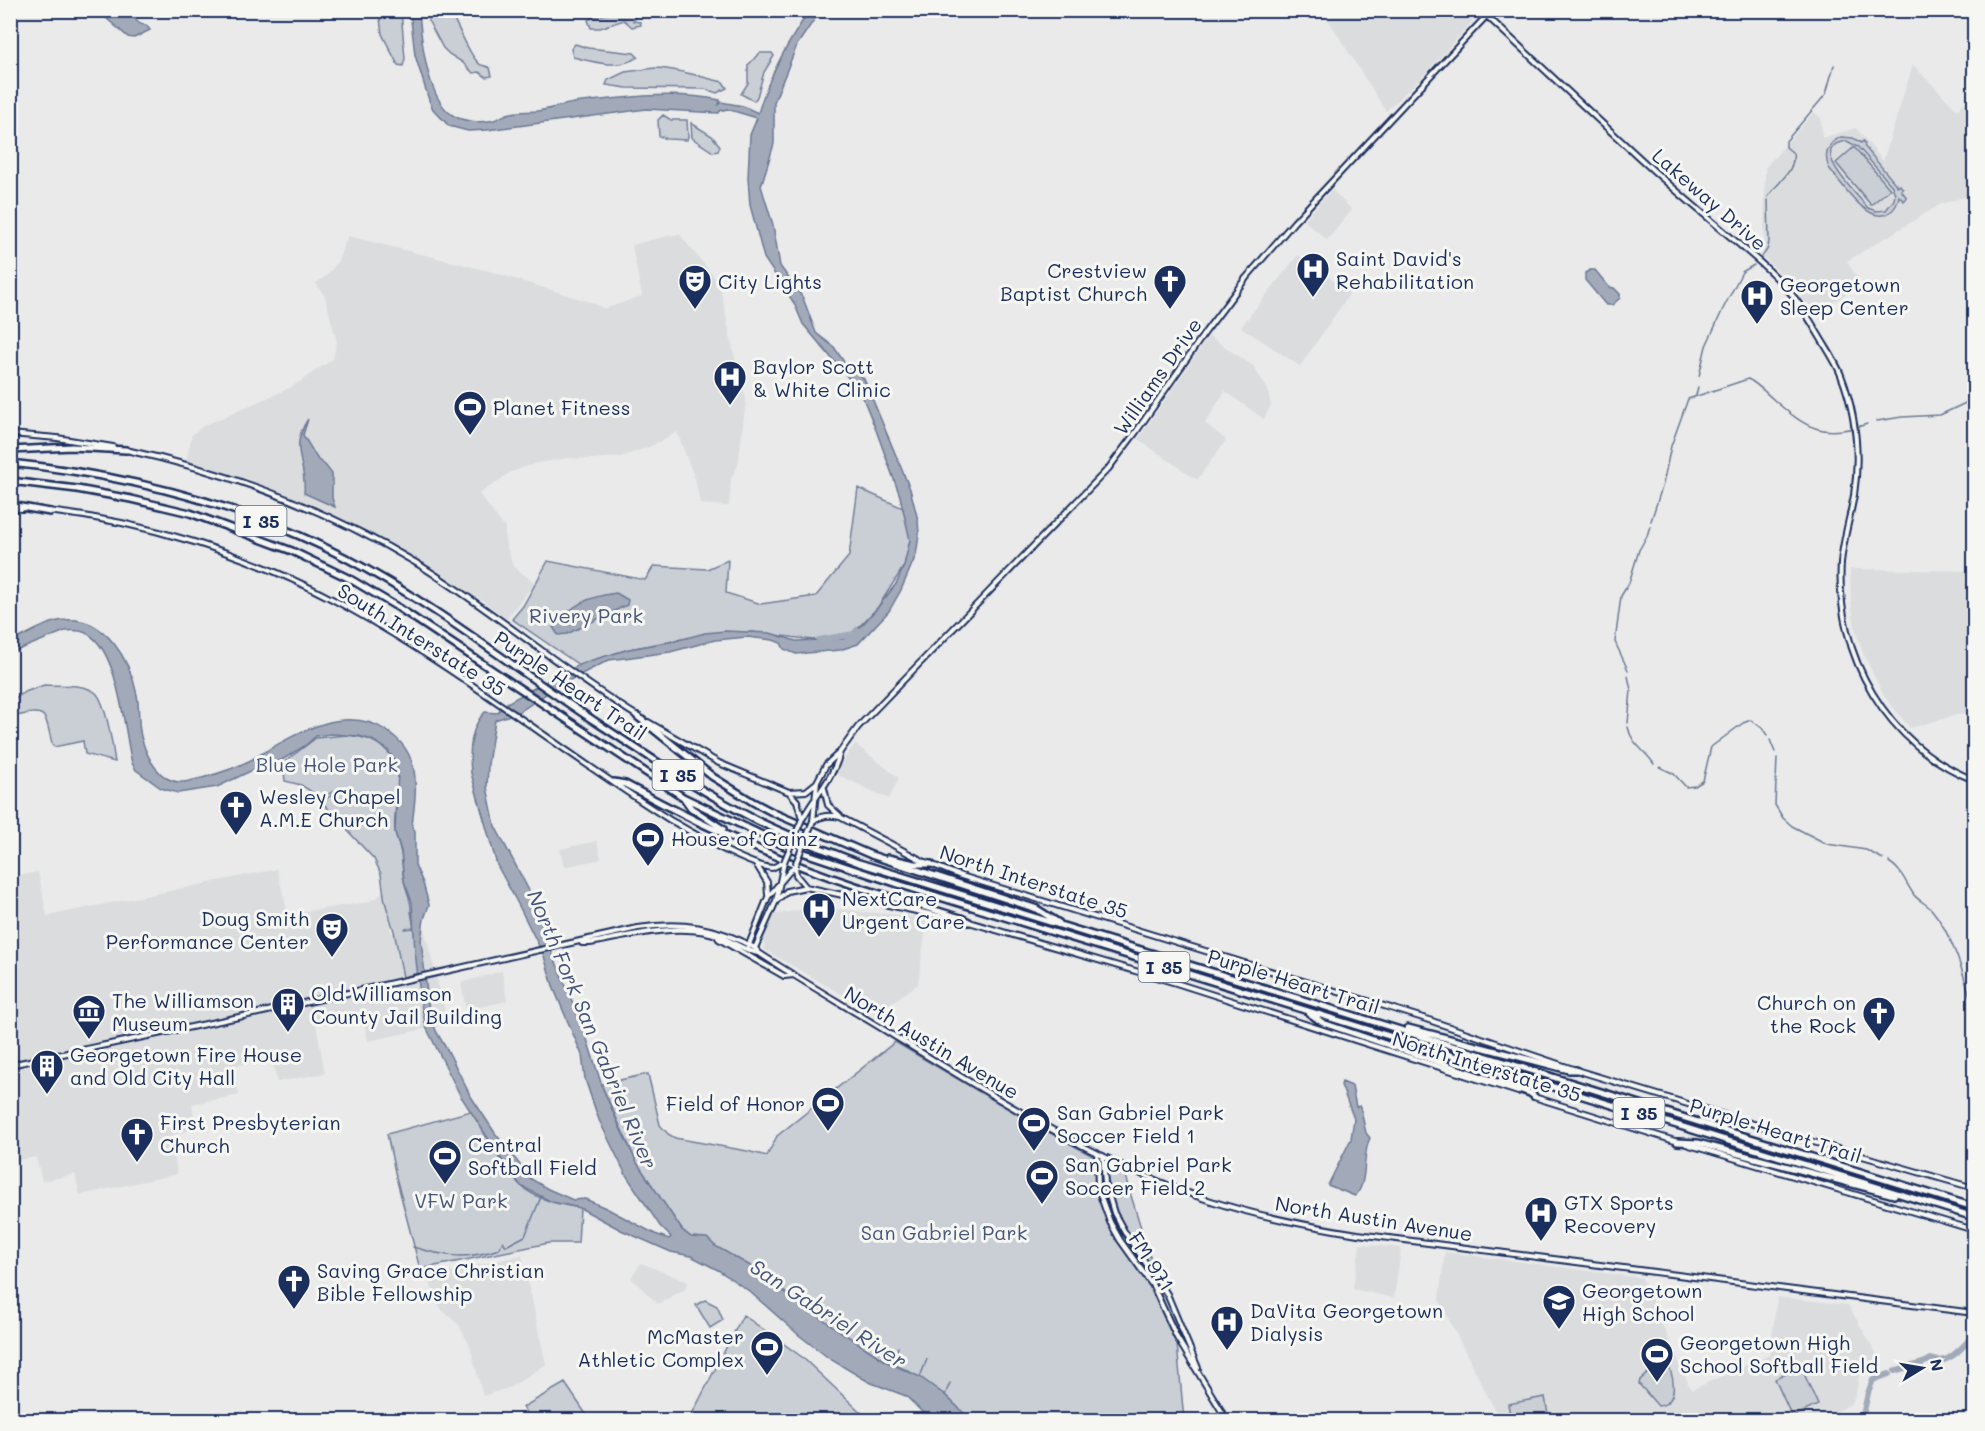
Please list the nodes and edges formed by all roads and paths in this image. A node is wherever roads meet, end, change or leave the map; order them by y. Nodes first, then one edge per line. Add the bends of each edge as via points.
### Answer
1 (1492, 10) edge
2 (1487, 16) junction
3 (10, 434) edge
4 (10, 450) edge
5 (126, 450) junction
6 (10, 463) edge
7 (10, 481) edge
8 (10, 507) edge
9 (50, 512) joint
10 (634, 714) junction
11 (840, 752) junction
12 (1974, 780) edge
13 (614, 782) junction
14 (817, 782) junction
15 (824, 787) junction
16 (789, 792) junction
17 (683, 797) junction
18 (813, 803) junction
19 (840, 817) junction
20 (802, 819) junction
21 (813, 821) junction
22 (731, 836) junction
23 (833, 840) junction
24 (784, 862) junction
25 (755, 863) junction
26 (931, 864) junction
27 (795, 865) junction
28 (779, 883) junction
29 (806, 887) junction
30 (768, 897) junction
31 (776, 901) junction
32 (969, 922) junction
33 (1064, 927) junction
34 (716, 935) junction
35 (578, 943) junction
36 (748, 947) junction
37 (754, 950) junction
38 (795, 975) junction
39 (1302, 1009) junction
40 (1380, 1023) junction
41 (10, 1065) edge
42 (1576, 1070) junction
43 (1534, 1096) junction
44 (1677, 1142) junction
45 (1097, 1153) junction
46 (1103, 1156) junction
47 (1974, 1188) edge
48 (1924, 1201) junction
49 (1974, 1207) edge
50 (1974, 1216) edge
51 (1974, 1230) edge
52 (1145, 1261) junction
53 (1139, 1266) junction
54 (1974, 1313) edge
55 (1203, 1378) junction
56 (1227, 1420) edge

1 - 2 main road, Williams Drive
2 - 11 main road, Williams Drive via 1289,226 1206,331 1108,469 873,711
2 - 12 main road, Lakeway Drive via 1784,285 1803,310 1841,374 1856,436 1856,478 1840,584 1851,650 1878,703 1905,735 1936,761
3 - 5 main road
4 - 5 highway
5 - 10 main road via 277,495 364,534 418,564
6 - 33 highway, Purple Heart Trail / I 35 via 107,476 206,501 279,527 340,555 430,607 599,724 759,822 860,863
7 - 17 highway, Purple Heart Trail / I 35 via 69,487 190,513 316,563 368,590 475,658
8 - 9 highway
9 - 13 main road, South Interstate 35 via 135,526 204,546 268,570 353,610
10 - 16 main road via 719,763
10 - 23 highway via 733,790
11 - 14 main road, Williams Drive via 826,765
11 - 15 main road, Williams Drive
13 - 22 highway via 625,783
13 - 25 main road, South Interstate 35 via 670,820
14 - 16 main road via 806,791
14 - 18 main road, Williams Drive
15 - 18 main road, Williams Drive
15 - 19 main road via 828,805
16 - 20 main road via 797,801
17 - 22 highway via 691,808
17 - 39 highway, Purple Heart Trail / I 35 via 824,861
18 - 20 main road, Williams Drive
18 - 21 main road, Williams Drive
19 - 21 main road via 829,815
19 - 26 main road, North Interstate 35
20 - 24 main road, Williams Drive, bridge
21 - 27 main road, Williams Drive, bridge
22 - 32 highway via 856,887
23 - 26 highway via 896,860
23 - 33 highway via 1037,909
24 - 25 main road, South Interstate 35 via 772,868
24 - 28 main road, Williams Drive
25 - 30 main road via 767,882
26 - 42 main road, North Interstate 35 via 1420,1017
27 - 28 main road, Williams Drive
27 - 29 main road via 796,874
28 - 30 main road, Williams Drive
28 - 31 main road, Williams Drive
29 - 31 main road via 787,891
29 - 32 main road, North Interstate 35
30 - 36 main road, Williams Drive
31 - 37 main road, Williams Drive
32 - 43 main road, North Interstate 35
33 - 40 highway, Purple Heart Trail / I 35
34 - 35 main road, North Austin Avenue via 658,930
34 - 36 main road, North Austin Avenue
34 - 38 main road via 784,976
35 - 36 main road, North Austin Avenue via 638,928 678,924 719,932
35 - 41 main road, North Austin Avenue
36 - 37 main road, North Austin Avenue
37 - 38 main road, North Austin Avenue
38 - 45 main road, North Austin Avenue via 1023,1113
39 - 43 highway via 1323,1023
39 - 48 highway, Purple Heart Trail / I 35
40 - 42 highway
40 - 49 highway, Purple Heart Trail / I 35
42 - 47 main road, North Interstate 35
43 - 44 main road, North Interstate 35
44 - 48 highway via 1698,1143
44 - 51 main road, North Interstate 35
45 - 46 main road, North Austin Avenue
45 - 53 main road, FM 971 / FM 971 via 1096,1174 1103,1204 1120,1240
46 - 52 main road, FM 971 / FM 971 via 1105,1183 1114,1213
46 - 54 main road, North Austin Avenue via 1209,1200 1337,1231
48 - 50 highway, Purple Heart Trail / I 35
52 - 53 main road
52 - 55 main road, FM 971 / FM 971 via 1167,1294
53 - 55 main road, FM 971 / FM 971
55 - 56 main road, FM 971 / FM 971

